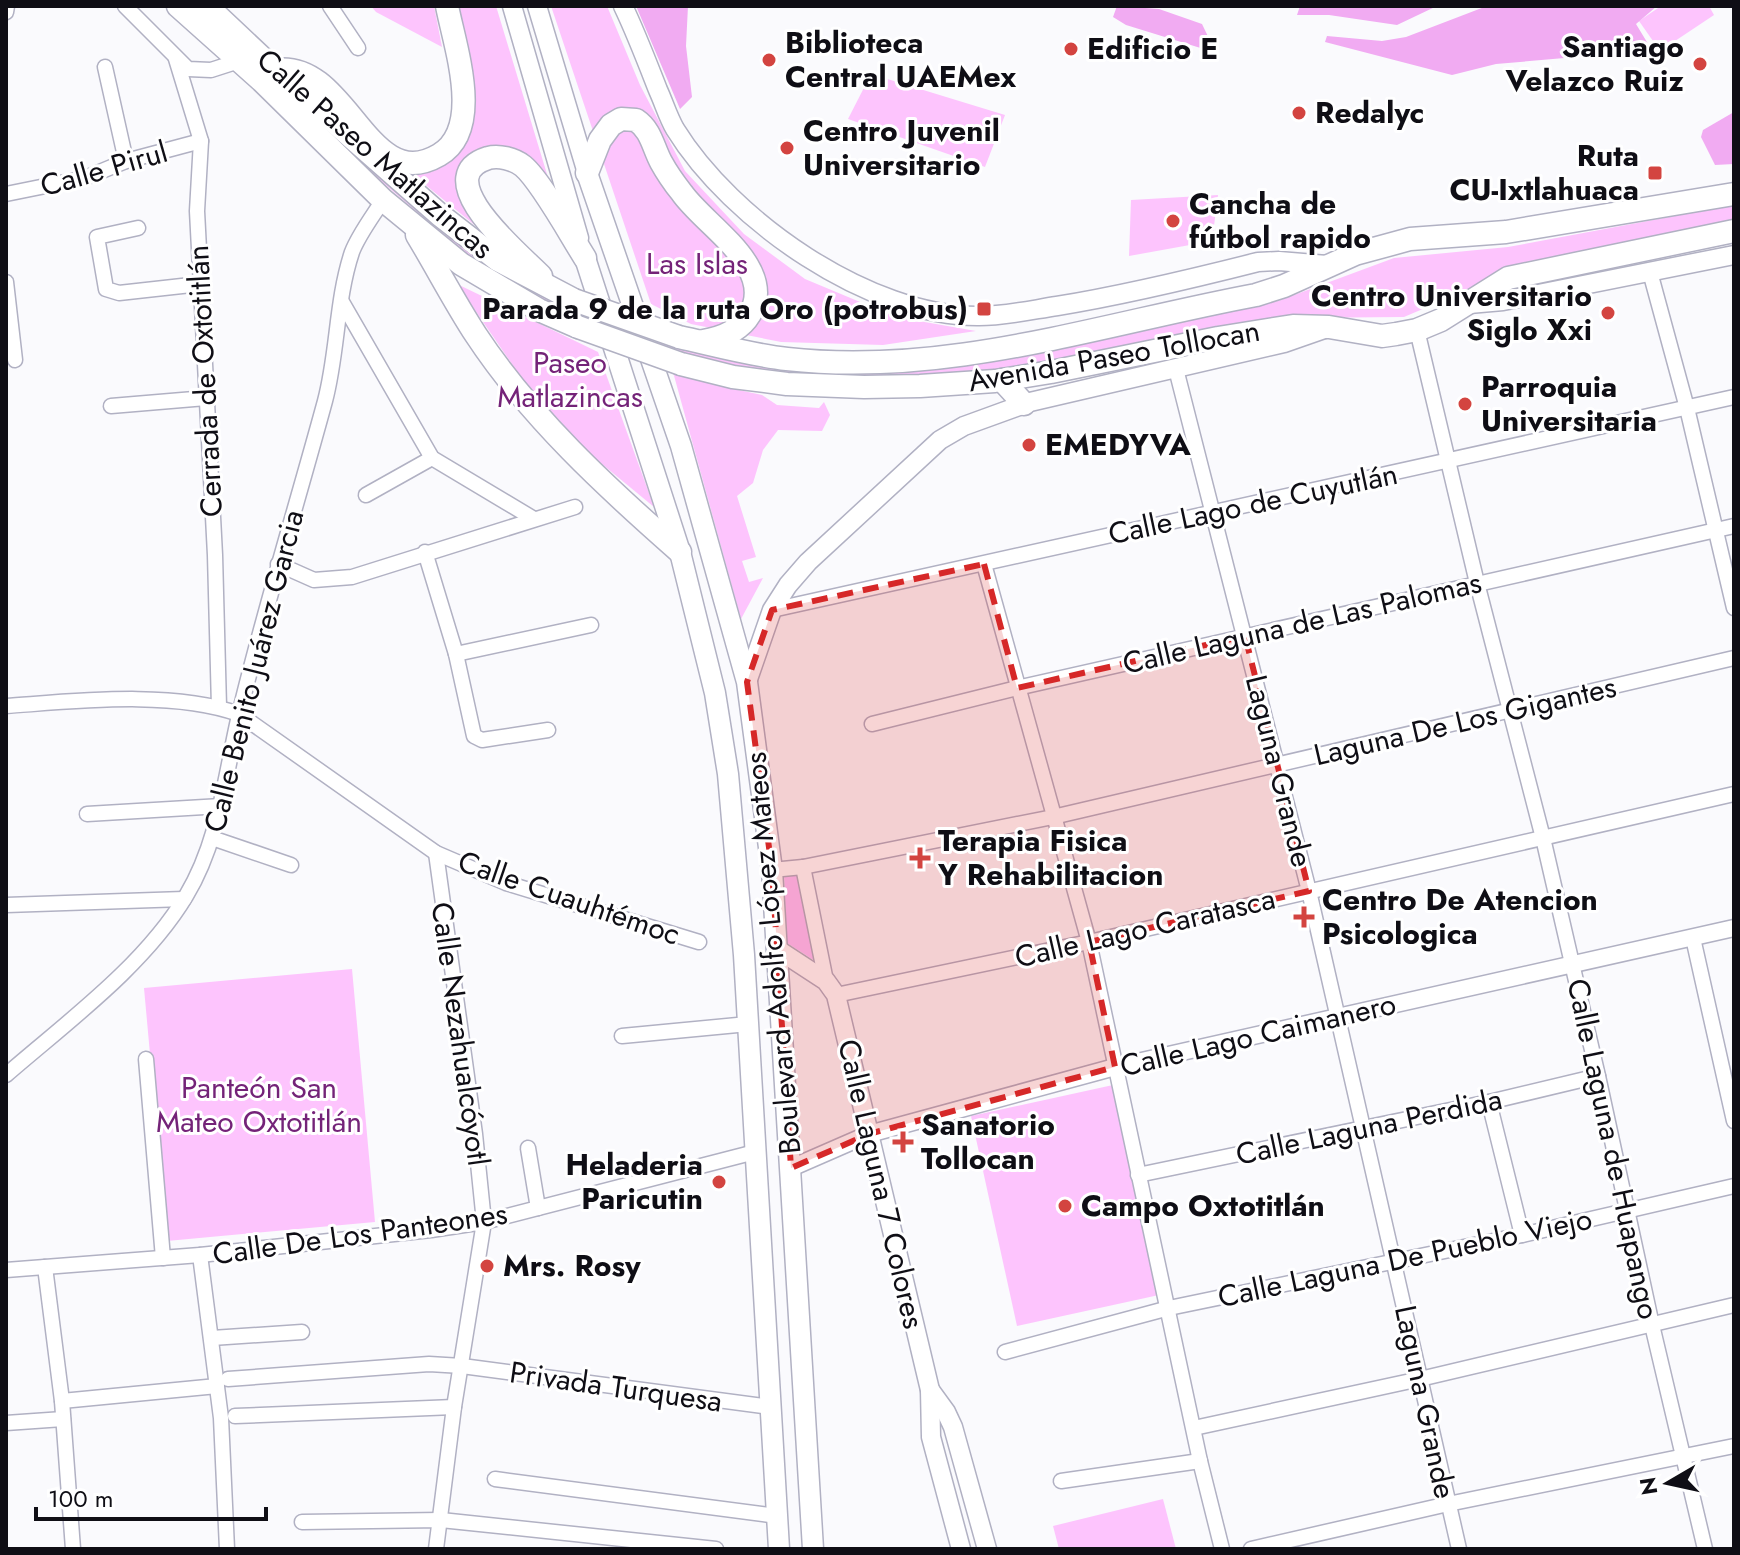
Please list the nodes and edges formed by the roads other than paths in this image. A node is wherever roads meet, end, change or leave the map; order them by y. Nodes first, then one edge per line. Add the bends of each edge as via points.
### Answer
1 (7, 6) edge
2 (125, 6) edge
3 (178, 6) edge
4 (207, 6) edge
5 (330, 6) edge
6 (447, 6) edge
7 (512, 6) edge
8 (537, 6) edge
9 (623, 6) edge
10 (6, 12) edge
11 (358, 48) dead end
12 (176, 59) junction
13 (239, 61) junction
14 (105, 67) dead end
15 (275, 70) junction
16 (340, 105) junction
17 (342, 129) junction
18 (201, 141) junction
19 (126, 161) junction
20 (587, 173) junction
21 (1734, 185) edge
22 (6, 194) edge
23 (1734, 194) edge
24 (383, 200) junction
25 (408, 221) junction
26 (138, 228) dead end
27 (1734, 231) edge
28 (1459, 235) junction
29 (1734, 255) edge
30 (585, 258) junction
31 (1327, 265) junction
32 (1650, 272) junction
33 (6, 282) edge
34 (200, 284) junction
35 (553, 288) junction
36 (342, 302) junction
37 (1469, 304) junction
38 (1329, 327) junction
39 (1417, 330) junction
40 (689, 340) junction
41 (15, 360) dead end
42 (1176, 369) junction
43 (1002, 380) junction
44 (1734, 397) edge
45 (206, 398) junction
46 (1024, 404) junction
47 (111, 406) dead end
48 (1687, 408) junction
49 (432, 458) junction
50 (1448, 461) junction
51 (366, 495) dead end
52 (575, 507) dead end
53 (1213, 513) junction
54 (534, 519) junction
55 (1734, 526) edge
56 (1717, 529) junction
57 (425, 552) junction
58 (680, 552) junction
59 (278, 564) junction
60 (984, 564) junction
61 (1477, 583) junction
62 (1734, 608) edge
63 (772, 610) junction
64 (591, 625) dead end
65 (1245, 636) junction
66 (456, 654) junction
67 (1734, 658) edge
68 (747, 682) junction
69 (1017, 688) junction
70 (6, 706) edge
71 (219, 707) junction
72 (1510, 712) junction
73 (239, 714) junction
74 (872, 724) dead end
75 (548, 730) dead end
76 (1278, 764) junction
77 (1734, 794) edge
78 (221, 806) junction
79 (87, 814) dead end
80 (1053, 817) junction
81 (212, 838) junction
82 (1543, 838) junction
83 (436, 853) junction
84 (291, 865) dead end
85 (803, 867) junction
86 (772, 870) junction
87 (1309, 891) junction
88 (184, 899) junction
89 (6, 905) edge
90 (1734, 928) edge
91 (1693, 938) junction
92 (699, 942) dead end
93 (1089, 942) junction
94 (777, 949) junction
95 (1573, 966) junction
96 (831, 988) junction
97 (1338, 1017) junction
98 (748, 1024) junction
99 (622, 1036) dead end
100 (146, 1059) dead end
101 (1115, 1067) junction
102 (6, 1075) edge
103 (1598, 1076) junction
104 (1489, 1102) junction
105 (1734, 1121) edge
106 (1365, 1129) junction
107 (869, 1134) junction
108 (528, 1148) dead end
109 (755, 1152) junction
110 (791, 1168) junction
111 (1138, 1175) junction
112 (1734, 1186) edge
113 (538, 1208) junction
114 (1628, 1212) junction
115 (484, 1222) junction
116 (1522, 1235) junction
117 (200, 1255) junction
118 (163, 1258) junction
119 (1394, 1260) junction
120 (45, 1267) junction
121 (6, 1270) edge
122 (1734, 1305) edge
123 (1169, 1308) junction
124 (1652, 1325) junction
125 (302, 1332) dead end
126 (212, 1338) junction
127 (1005, 1352) dead end
128 (462, 1366) junction
129 (1420, 1379) junction
130 (222, 1382) junction
131 (930, 1390) junction
132 (62, 1401) junction
133 (454, 1407) junction
134 (771, 1407) junction
135 (235, 1416) dead end
136 (63, 1419) junction
137 (6, 1423) edge
138 (1194, 1428) junction
139 (1734, 1446) edge
140 (1684, 1458) junction
141 (1200, 1461) junction
142 (495, 1479) dead end
143 (1061, 1481) dead end
144 (1448, 1504) junction
145 (777, 1516) junction
146 (441, 1520) junction
147 (302, 1522) dead end
148 (73, 1549) edge
149 (227, 1549) edge
150 (436, 1549) edge
151 (716, 1549) edge
152 (779, 1549) edge
153 (813, 1549) edge
154 (961, 1549) edge
155 (987, 1549) edge
156 (1222, 1549) edge
157 (1251, 1549) edge
158 (1459, 1549) edge
159 (1705, 1549) edge

1 - 10 street
2 - 12 street
3 - 13 highway, Calle Paseo Matlazincas
4 - 15 highway, Calle Paseo Matlazincas
5 - 11 street
6 - 16 highway via 465,110 460,131 443,153 418,162 392,158
7 - 30 main road, Boulevard Adolfo López Mateos
8 - 20 main road, Boulevard Adolfo López Mateos
9 - 31 main road via 673,126 711,175 775,236 840,276 882,294 944,312 1003,315 1125,295 1258,262
12 - 13 street via 198,71
12 - 18 street, Cerrada de Oxtotitlán
13 - 24 highway, Calle Paseo Matlazincas
14 - 19 street
15 - 16 highway via 312,76
15 - 17 highway, Calle Paseo Matlazincas
16 - 17 highway
17 - 35 highway, Calle Paseo Matlazincas via 486,251
18 - 19 street, Calle Pirul
18 - 34 street, Cerrada de Oxtotitlán
19 - 22 street, Calle Pirul via 85,178
20 - 40 highway via 607,130 621,119 636,120 690,205 747,262 756,292 749,316 736,330 715,339
20 - 68 main road, Boulevard Adolfo López Mateos via 681,446
21 - 28 main road, Avenida Paseo Tollocan via 1524,218
23 - 28 highway, Avenida Paseo Tollocan
24 - 25 highway, Calle Paseo Matlazincas
24 - 36 street, Calle Benito Juárez Garcia via 354,248
25 - 43 highway, Avenida Paseo Tollocan, bridge via 474,272 539,310 681,364 733,377 802,384 920,386
25 - 58 highway via 510,382 548,426
26 - 34 street via 97,237 106,289 119,293
27 - 37 highway, Avenida Paseo Tollocan via 1523,273 1494,284
28 - 31 highway, Avenida Paseo Tollocan via 1410,239
29 - 32 main road, Avenida Paseo Tollocan
30 - 35 highway via 523,166 499,157 475,166 468,184 475,207
30 - 58 main road, Boulevard Adolfo López Mateos
31 - 40 highway, Avenida Paseo Tollocan via 1256,295 990,351 933,358 786,359
32 - 37 main road, Avenida Paseo Tollocan
32 - 48 street
33 - 41 street
34 - 45 street, Cerrada de Oxtotitlán
35 - 40 highway, Avenida Paseo Tollocan, bridge
36 - 49 street
36 - 59 street, Calle Benito Juárez Garcia via 327,395
37 - 39 highway, Avenida Paseo Tollocan
38 - 39 highway, Avenida Paseo Tollocan via 1382,336
38 - 42 main road
38 - 43 highway, Avenida Paseo Tollocan via 1273,328
39 - 50 street, Calle Laguna de Huapango
42 - 46 main road
42 - 53 street, Laguna Grande
43 - 46 highway
44 - 48 street, Calle Lago de Cuyutlán
45 - 47 street
45 - 71 street, Cerrada de Oxtotitlán
46 - 63 main road via 940,440 808,562
48 - 50 street, Calle Lago de Cuyutlán
48 - 56 street
49 - 51 street
49 - 54 street
50 - 53 street, Calle Lago de Cuyutlán
50 - 61 street, Calle Laguna de Huapango
52 - 54 street
53 - 60 street, Calle Lago de Cuyutlán
53 - 65 street, Laguna Grande
54 - 57 street
55 - 56 street, Calle Laguna de Las Palomas
56 - 61 street, Calle Laguna de Las Palomas
56 - 62 street
57 - 59 street via 331,580 314,580
57 - 66 street
58 - 98 main road, Boulevard Adolfo López Mateos via 715,693 728,774
59 - 73 street, Calle Benito Juárez Garcia
60 - 63 street, Calle Lago de Cuyutlán
60 - 69 street
61 - 65 street, Calle Laguna de Las Palomas
61 - 72 street, Calle Laguna de Huapango
63 - 68 main road
64 - 66 street
65 - 69 street, Calle Laguna de Las Palomas
65 - 76 street, Laguna Grande
66 - 75 street via 474,736 482,740
67 - 72 street, Laguna De Los Gigantes
68 - 86 main road, Boulevard Adolfo López Mateos
69 - 74 street, Calle Laguna de Las Palomas
69 - 80 street
70 - 71 street, Calle Cuauhtémoc via 90,700
71 - 73 street, Calle Cuauhtémoc
72 - 76 street, Laguna De Los Gigantes
72 - 82 street, Calle Laguna de Huapango
73 - 78 street, Calle Benito Juárez Garcia
73 - 83 street, Calle Cuauhtémoc
76 - 80 street, Laguna De Los Gigantes
76 - 87 street, Laguna Grande
77 - 82 street, Calle Lago Caratasca
78 - 79 street
78 - 81 street, Calle Benito Juárez Garcia
80 - 85 street, Laguna De Los Gigantes
80 - 93 street
81 - 84 street
81 - 88 street, Calle Benito Juárez Garcia
82 - 87 street, Calle Lago Caratasca
82 - 95 street, Calle Laguna de Huapango
83 - 92 street, Calle Cuauhtémoc via 506,883
83 - 115 street, Calle Nezahualcóyotl
85 - 86 street, Laguna De Los Gigantes
85 - 96 street, Calle Laguna 7 Colores
86 - 94 main road, Boulevard Adolfo López Mateos
87 - 93 street, Calle Lago Caratasca
87 - 97 street, Laguna Grande
88 - 89 street
88 - 102 street, Calle Benito Juárez Garcia via 104,989
90 - 91 street, Calle Lago Caimanero
91 - 95 street, Calle Lago Caimanero
91 - 105 street
93 - 96 street, Calle Lago Caratasca
93 - 101 street
94 - 96 main road
94 - 110 main road, Boulevard Adolfo López Mateos
95 - 97 street, Calle Lago Caimanero
95 - 103 street, Calle Laguna de Huapango
96 - 107 main road, Calle Laguna 7 Colores
97 - 101 street, Calle Lago Caimanero
97 - 106 street, Laguna Grande
98 - 99 street
98 - 109 main road, Boulevard Adolfo López Mateos
100 - 118 street
101 - 107 street, Calle Lago Caimanero
101 - 111 street
103 - 104 street, Calle Laguna Perdida
103 - 114 street, Calle Laguna de Huapango
104 - 106 street, Calle Laguna Perdida
104 - 116 street
106 - 111 street, Calle Laguna Perdida
106 - 119 street, Laguna Grande
107 - 110 street, Calle Lago Caimanero
107 - 131 main road, Calle Laguna 7 Colores
108 - 113 street
109 - 113 street, Calle De Los Panteones
109 - 134 main road, Boulevard Adolfo López Mateos
110 - 153 main road, Boulevard Adolfo López Mateos
111 - 123 street
112 - 114 street, Calle Laguna De Pueblo Viejo
113 - 115 street, Calle De Los Panteones
114 - 116 street, Calle Laguna De Pueblo Viejo
114 - 124 street, Calle Laguna de Huapango
115 - 117 street, Calle De Los Panteones
115 - 128 street, Calle Nezahualcóyotl
116 - 119 street, Calle Laguna De Pueblo Viejo
117 - 118 street, Calle De Los Panteones
117 - 126 street
118 - 120 street, Calle De Los Panteones
119 - 123 street, Calle Laguna De Pueblo Viejo
119 - 129 street, Laguna Grande
120 - 121 street, Calle De Los Panteones
120 - 132 street
122 - 124 street
123 - 127 street, Calle Laguna De Pueblo Viejo
123 - 138 street
124 - 129 street
124 - 140 street, Calle Laguna de Huapango
125 - 126 street
126 - 130 street
128 - 130 street, Privada Turquesa via 429,1364
128 - 133 street, Calle Nezahualcóyotl
128 - 134 street, Privada Turquesa
129 - 138 street
129 - 144 street, Laguna Grande
130 - 132 street, Privada Turquesa
130 - 149 street
131 - 154 main road, Calle Laguna 7 Colores via 931,1437
131 - 155 main road, Calle Laguna 7 Colores via 953,1427
132 - 136 street
133 - 135 street
133 - 146 street, Calle Nezahualcóyotl
134 - 145 main road, Boulevard Adolfo López Mateos
136 - 137 street
136 - 148 street
138 - 141 street
139 - 140 street
140 - 144 street
140 - 159 street, Calle Laguna de Huapango
141 - 143 street
141 - 156 street
142 - 145 street
144 - 157 street
144 - 158 street, Laguna Grande
145 - 152 main road, Boulevard Adolfo López Mateos
146 - 147 street
146 - 150 street, Calle Nezahualcóyotl
146 - 151 street

